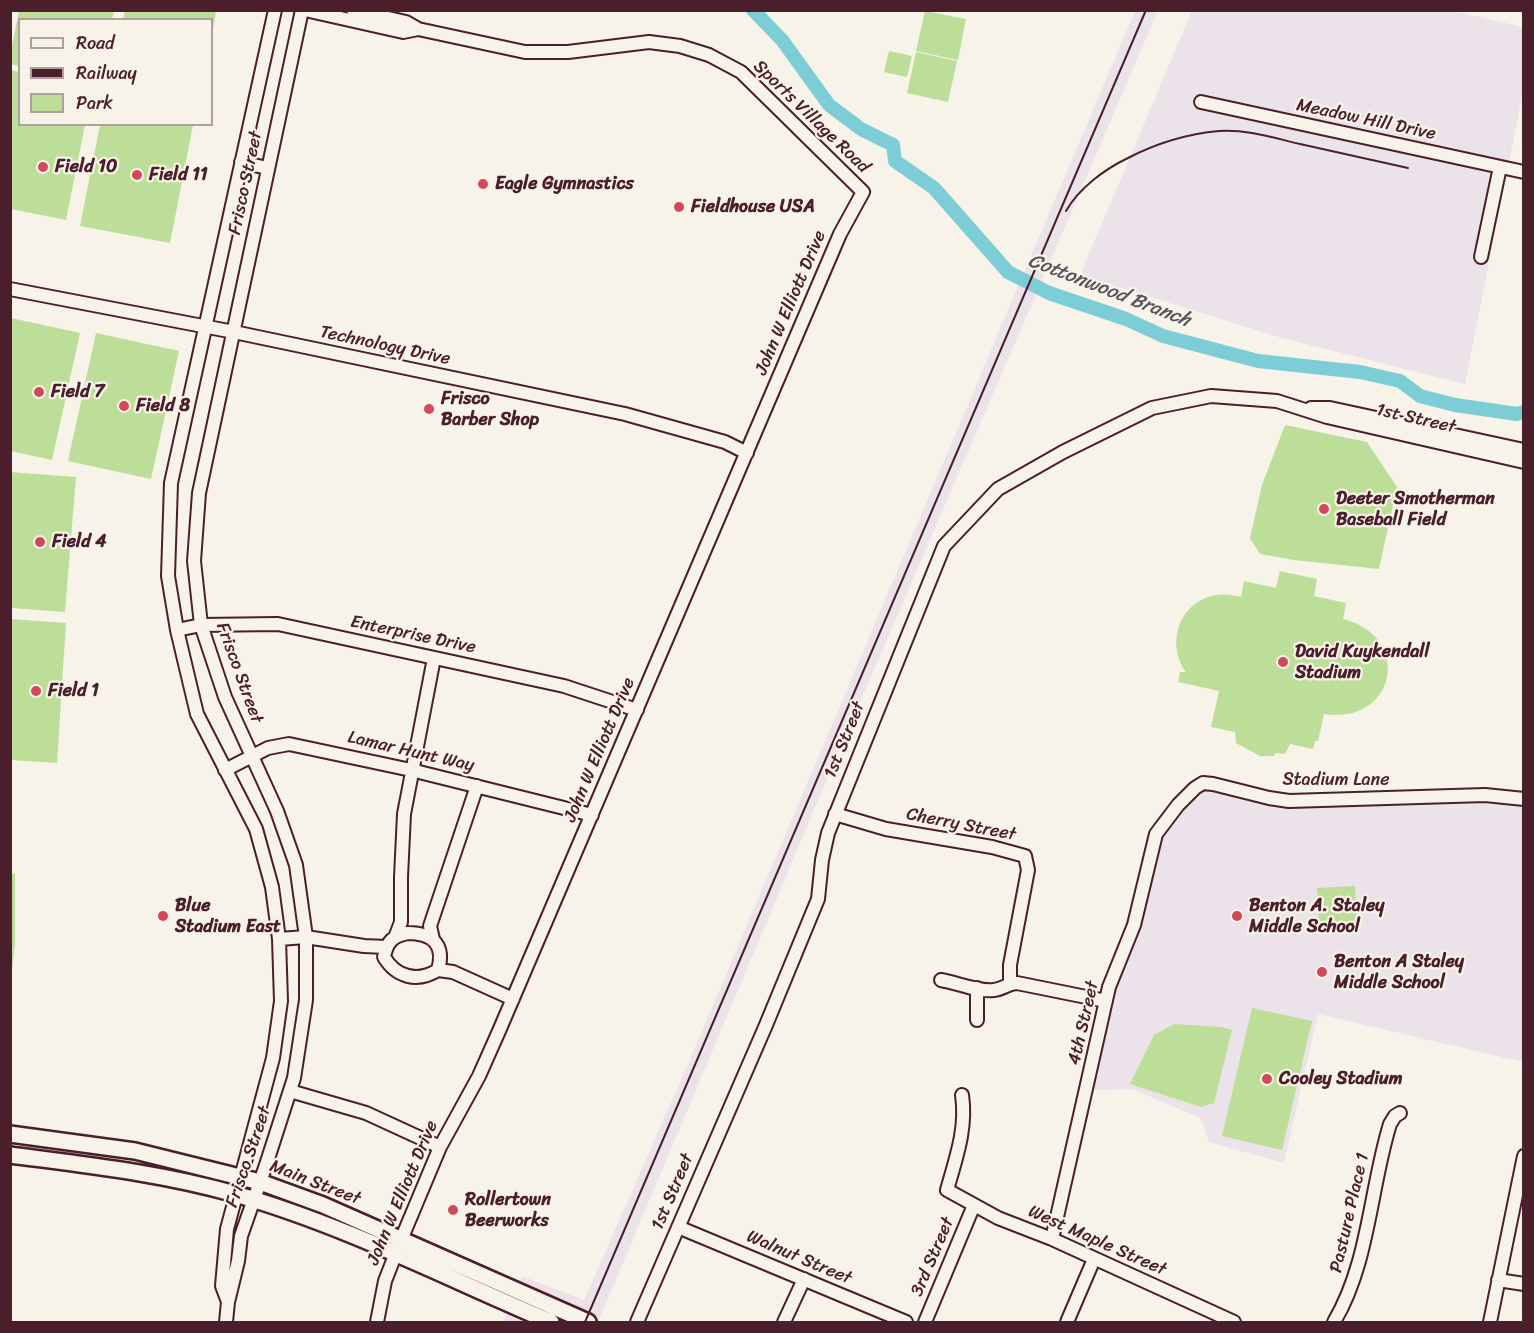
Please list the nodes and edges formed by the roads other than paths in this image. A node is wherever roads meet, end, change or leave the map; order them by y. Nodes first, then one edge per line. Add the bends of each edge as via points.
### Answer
1 (275, 10) edge
2 (303, 10) edge
3 (353, 10) edge
4 (418, 29) junction
5 (1202, 102) dead end
6 (241, 162) junction
7 (1500, 167) junction
8 (267, 168) junction
9 (1524, 172) edge
10 (863, 192) joint
11 (1481, 257) dead end
12 (10, 289) edge
13 (206, 327) junction
14 (234, 332) junction
15 (1446, 439) junction
16 (1524, 450) edge
17 (747, 453) junction
18 (1524, 462) edge
19 (201, 625) junction
20 (177, 630) junction
21 (434, 658) junction
22 (637, 710) junction
23 (252, 756) junction
24 (225, 770) junction
25 (411, 770) junction
26 (477, 786) junction
27 (1524, 799) edge
28 (835, 814) junction
29 (592, 815) junction
30 (1165, 820) joint
31 (430, 926) junction
32 (406, 931) junction
33 (306, 938) junction
34 (279, 939) junction
35 (433, 939) junction
36 (385, 952) junction
37 (439, 965) junction
38 (941, 980) dead end
39 (1010, 983) junction
40 (978, 988) junction
41 (513, 999) junction
42 (1106, 1001) junction
43 (977, 1020) dead end
44 (290, 1091) junction
45 (962, 1095) dead end
46 (1400, 1113) dead end
47 (10, 1134) edge
48 (440, 1146) junction
49 (10, 1155) edge
50 (1524, 1156) edge
51 (240, 1177) junction
52 (260, 1182) junction
53 (947, 1190) joint
54 (235, 1194) junction
55 (254, 1200) junction
56 (974, 1205) junction
57 (678, 1227) junction
58 (1052, 1239) junction
59 (398, 1247) junction
60 (1094, 1258) junction
61 (804, 1279) junction
62 (1498, 1280) junction
63 (1524, 1284) edge
64 (228, 1302) junction
65 (1214, 1318) edge
66 (226, 1323) edge
67 (377, 1323) edge
68 (551, 1323) edge
69 (588, 1323) edge
70 (637, 1323) edge
71 (784, 1323) edge
72 (906, 1323) edge
73 (925, 1323) edge
74 (1067, 1323) edge
75 (1234, 1323) edge
76 (1334, 1323) edge
77 (1490, 1323) edge

1 - 6 street, Frisco Street
2 - 4 street, Sports Village Road via 402,32
2 - 8 street, Frisco Street
3 - 4 street, Sports Village Road via 406,22
4 - 10 street, Sports Village Road via 525,52 568,52 649,42 710,55 741,72
5 - 7 street, Meadow Hill Drive
6 - 8 street
6 - 13 street, Frisco Street
7 - 9 street, Meadow Hill Drive
7 - 11 street
8 - 14 street, Frisco Street
10 - 17 street, John W Elliott Drive via 840,234
12 - 13 street, Technology Drive
13 - 14 street, Technology Drive
13 - 20 street, Frisco Street via 171,483 168,576
14 - 17 street, Technology Drive via 625,414 725,442
14 - 19 street, Frisco Street via 199,493 194,561
15 - 16 street, 1st Street
15 - 18 street, 1st Street
15 - 28 street, 1st Street via 1327,417 1277,401 1211,396 1152,408 998,489 944,546
17 - 22 street, John W Elliott Drive
19 - 20 street, Enterprise Drive
19 - 21 street, Enterprise Drive via 278,624
19 - 23 street, Frisco Street via 225,697
20 - 24 street, Frisco Street via 197,714
21 - 22 street, Enterprise Drive via 564,686
21 - 25 street
22 - 29 street, John W Elliott Drive
23 - 24 street, Lamar Hunt Way
23 - 25 street, Lamar Hunt Way via 289,744
23 - 33 street, Frisco Street via 296,865
24 - 34 street, Frisco Street via 256,829 272,887
25 - 26 street, Lamar Hunt Way
25 - 32 street via 401,877
26 - 29 street, Lamar Hunt Way
26 - 31 street
27 - 30 street, Stadium Lane via 1485,795 1289,801 1203,783
28 - 39 street, Cherry Street via 886,829 1025,856 1028,870
28 - 57 street, 1st Street via 822,860 818,899
29 - 41 street, John W Elliott Drive
30 - 42 street, 4th Street via 1156,834 1134,925
31 - 32 street
31 - 35 street
32 - 35 street
32 - 36 street
33 - 34 street
33 - 36 street
33 - 44 street, Frisco Street via 306,1000
34 - 51 street, Frisco Street via 280,1001 273,1058
35 - 37 street via 439,948
36 - 37 street via 389,966 409,977 429,976
37 - 41 street
38 - 40 street
39 - 40 street via 1003,988
39 - 42 street
40 - 43 street
41 - 48 street, John W Elliott Drive via 479,1076
42 - 58 street, 4th Street
44 - 48 street via 366,1113
44 - 52 street, Frisco Street
45 - 53 street, 3rd Street via 963,1132
46 - 76 street, Pasture Place 1 via 1390,1124 1358,1262
47 - 51 main road, Main Street via 135,1151
48 - 59 street, John W Elliott Drive
49 - 54 main road, Main Street via 144,1173
50 - 62 street
51 - 52 main road, Main Street
51 - 54 street, Frisco Street
52 - 55 street, Frisco Street
52 - 59 main road, Main Street via 323,1205
53 - 56 street, West Maple Street
54 - 55 main road, Main Street
54 - 64 street, Frisco Street via 227,1229 222,1286
55 - 59 main road, Main Street
55 - 64 street, Frisco Street via 241,1236
56 - 58 street, West Maple Street
56 - 73 street, 3rd Street
57 - 61 street, Walnut Street
57 - 70 street, 1st Street
58 - 60 street, West Maple Street
59 - 67 street, John W Elliott Drive via 385,1281
59 - 68 main road, Main Street
59 - 69 main road, Main Street
60 - 65 street, West Maple Street
60 - 74 street
61 - 71 street
61 - 72 street, Walnut Street
62 - 63 street
62 - 77 street
64 - 66 street, Frisco Street
65 - 75 street, West Maple Street

